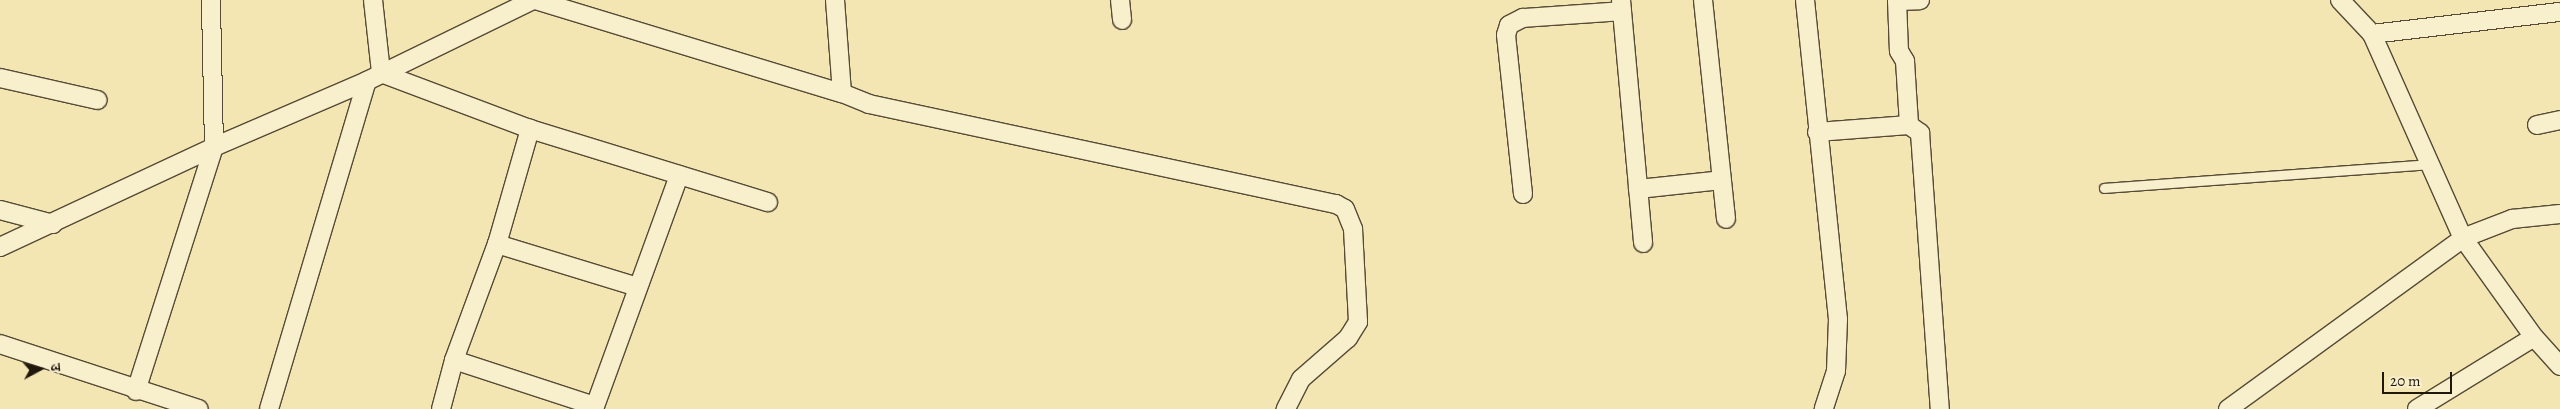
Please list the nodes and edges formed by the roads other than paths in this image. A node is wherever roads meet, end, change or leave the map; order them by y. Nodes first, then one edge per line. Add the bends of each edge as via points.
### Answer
1 (211, 0) edge
2 (372, 0) edge
3 (534, 0) edge
4 (834, 0) edge
5 (1120, 0) edge
6 (1703, 0) edge
7 (1805, 0) edge
8 (1920, 0) edge
9 (2340, 0) edge
10 (1897, 1) edge
11 (1621, 5) edge
12 (2560, 12) edge
13 (1122, 20) dead end
14 (2372, 34) junction
15 (374, 77) junction
16 (0, 78) edge
17 (842, 92) junction
18 (98, 100) dead end
19 (2560, 120) edge
20 (1909, 125) junction
21 (2538, 125) dead end
22 (530, 130) junction
23 (1817, 132) junction
24 (214, 147) junction
25 (2430, 164) junction
26 (679, 175) junction
27 (1722, 180) junction
28 (2104, 188) dead end
29 (1638, 189) junction
30 (1523, 194) dead end
31 (768, 202) dead end
32 (0, 210) edge
33 (2560, 214) edge
34 (1726, 219) dead end
35 (53, 224) junction
36 (2463, 238) junction
37 (1643, 243) dead end
38 (496, 244) junction
39 (0, 247) edge
40 (638, 287) junction
41 (2534, 337) junction
42 (0, 344) edge
43 (454, 360) junction
44 (2560, 366) edge
45 (136, 391) junction
46 (595, 408) edge
47 (199, 409) edge
48 (269, 409) edge
49 (441, 409) edge
50 (1286, 409) edge
51 (1824, 409) edge
52 (1940, 409) edge
53 (2228, 409) edge
54 (2417, 409) edge

1 - 24 street
2 - 15 street
3 - 15 street
3 - 17 street
4 - 17 street
5 - 13 street
6 - 27 street
7 - 23 street
8 - 10 street
9 - 14 street
10 - 20 street via 1899,51 1906,61
11 - 29 street
11 - 30 street via 1523,18 1509,25 1506,35
12 - 14 street
14 - 25 street
15 - 22 street
15 - 24 street
15 - 48 street
16 - 18 street
17 - 50 street via 869,104 1336,204 1345,209 1353,229 1358,322 1348,338 1302,378
19 - 21 street
20 - 23 street
20 - 52 street via 1920,133 1923,142
22 - 26 street
22 - 38 street
23 - 51 street via 1838,319 1836,371
24 - 35 street
24 - 45 street
25 - 28 lane
25 - 36 street
26 - 31 street
26 - 40 street
27 - 29 street
27 - 34 street
29 - 37 street
32 - 35 street
33 - 36 street via 2512,220
35 - 39 street
36 - 41 street
36 - 53 street
38 - 40 street
38 - 43 street
40 - 46 street
41 - 44 street
41 - 54 street
42 - 45 street
43 - 46 street
43 - 49 street
45 - 47 street

